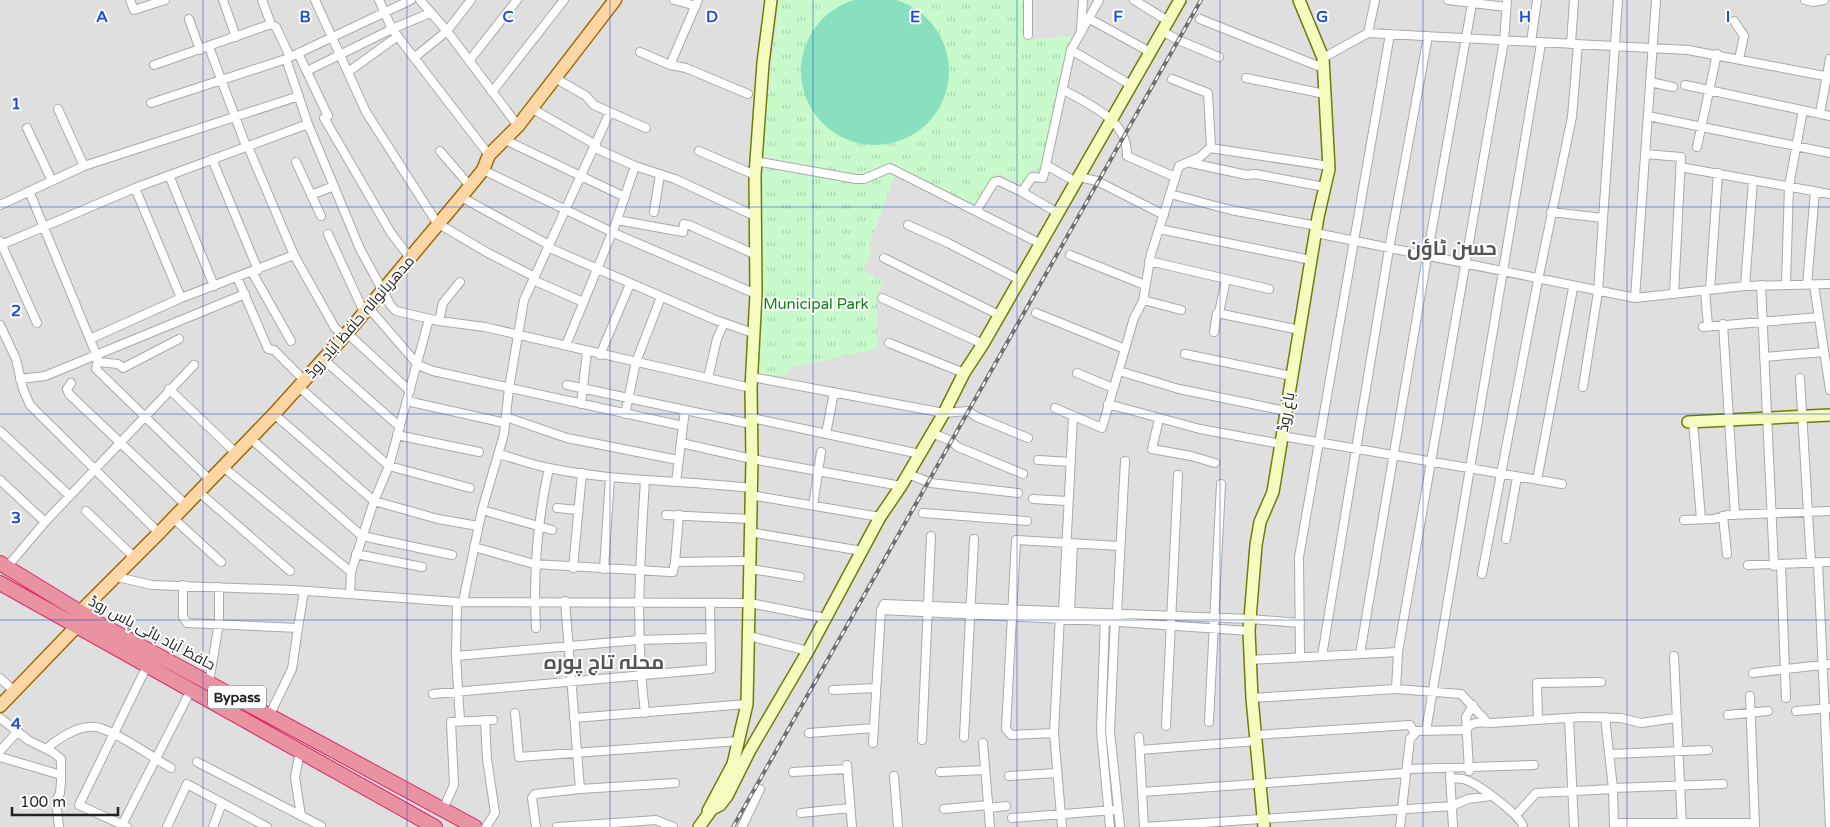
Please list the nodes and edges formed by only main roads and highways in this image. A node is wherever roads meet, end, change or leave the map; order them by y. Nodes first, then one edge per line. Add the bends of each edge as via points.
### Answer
1 (615, 0) edge
2 (4, 565) edge
3 (0, 583) edge
4 (94, 598) junction
5 (76, 610) junction
6 (61, 618) junction
7 (98, 623) junction
8 (76, 627) junction
9 (93, 636) junction
10 (62, 643) junction
11 (0, 706) edge
12 (416, 822) edge
13 (435, 827) edge
14 (475, 827) edge

1 - 4 main road, مدھریانوالہ حافظ آباد روڈ via 518,126 489,155 483,170 346,334 274,414
2 - 5 highway, حافظ آباد بائی پاس روڈ / Bypass
3 - 6 highway, حافظ آباد بائی پاس روڈ / Bypass
4 - 5 main road, مدھریانوالہ حافظ آباد روڈ
4 - 7 main road
5 - 7 highway, حافظ آباد بائی پاس روڈ / Bypass
6 - 8 highway, حافظ آباد بائی پاس روڈ / Bypass
6 - 10 main road via 67,630
7 - 14 highway, حافظ آباد بائی پاس روڈ / Bypass
8 - 9 highway, حافظ آباد بائی پاس روڈ / Bypass
8 - 10 main road
9 - 10 main road
9 - 12 highway, حافظ آباد بائی پاس روڈ / Bypass via 300,751
10 - 11 main road
12 - 13 highway, حافظ آباد بائی پاس روڈ / Bypass

